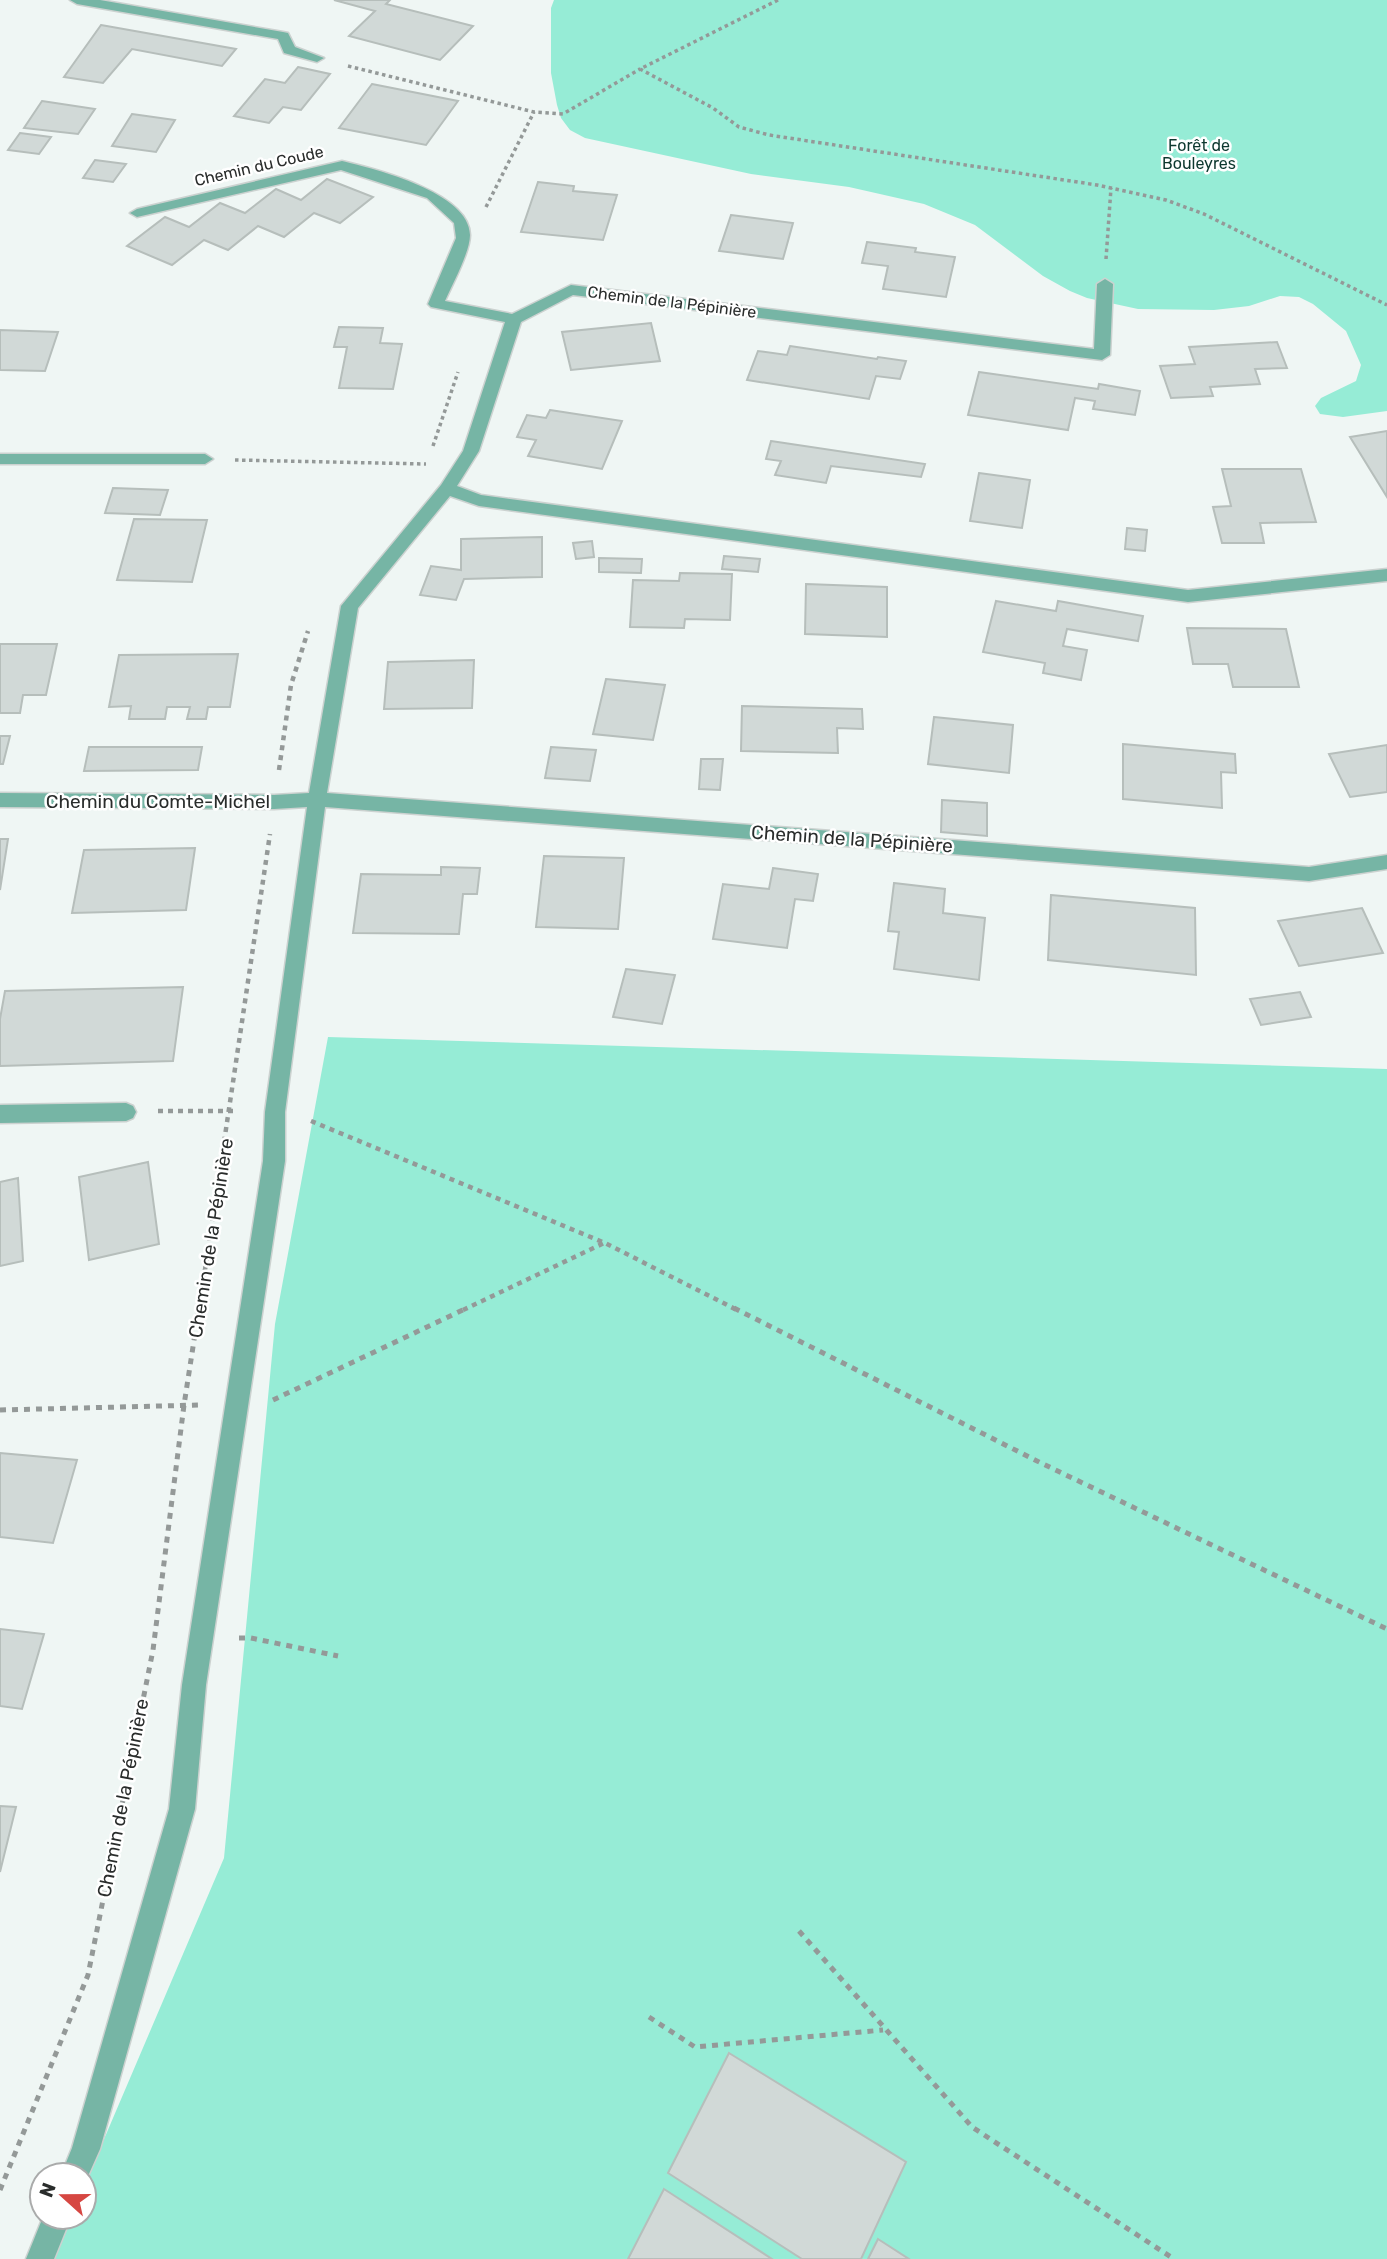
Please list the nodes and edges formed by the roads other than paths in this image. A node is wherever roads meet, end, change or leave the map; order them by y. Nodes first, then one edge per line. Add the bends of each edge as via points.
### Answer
1 (77, 0) edge
2 (317, 58) road end
3 (137, 214) dead end
4 (1105, 284) road end
5 (514, 319) junction
6 (0, 459) edge
7 (205, 459) road end
8 (447, 489) junction
9 (1387, 575) edge
10 (317, 799) junction
11 (0, 800) edge
12 (1387, 862) edge
13 (126, 1112) road end
14 (0, 1114) edge
15 (81, 2161) edge
16 (51, 2231) edge
17 (40, 2259) edge

1 - 2 street via 283,36 289,50
3 - 5 street, Chemin du Coude via 342,165 432,195 461,222 463,238 436,304
4 - 5 street, Chemin de la Pépinière via 1102,355 571,290
5 - 8 street via 471,452
6 - 7 street
8 - 9 street via 479,500 1188,596
8 - 10 street via 350,606
10 - 11 street, Chemin du Comte-Michel
10 - 12 street, Chemin de la Pépinière via 1309,874
10 - 15 street via 275,1112 274,1161 201,1638 182,1809 138,1975
13 - 14 street
16 - 17 street

